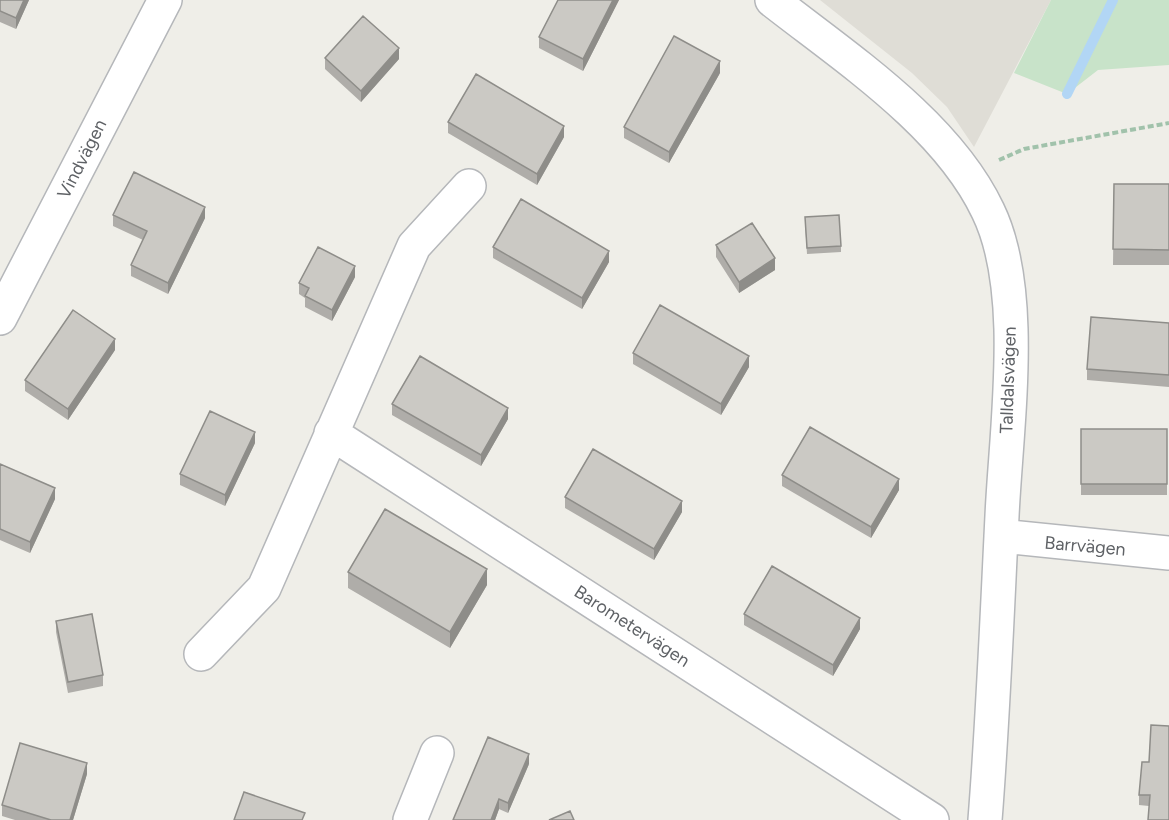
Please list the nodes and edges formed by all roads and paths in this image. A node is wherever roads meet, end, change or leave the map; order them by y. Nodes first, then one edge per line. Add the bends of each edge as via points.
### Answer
1 (165, 0) edge
2 (772, 0) edge
3 (1169, 123) edge
4 (993, 163) dead end
5 (469, 186) dead end
6 (0, 318) edge
7 (331, 433) junction
8 (1000, 536) junction
9 (1169, 553) edge
10 (201, 654) dead end
11 (437, 753) dead end
12 (410, 820) edge
13 (932, 820) edge
14 (985, 820) edge

1 - 6 street, Vindvägen
2 - 8 street, Talldalsvägen via 928,126 988,209 1003,246 1012,339
3 - 4 path via 1024,149
5 - 7 street via 414,246
7 - 10 street via 264,588
7 - 13 street, Barometervägen
8 - 9 street, Barrvägen
8 - 14 street, Talldalsvägen
11 - 12 street

